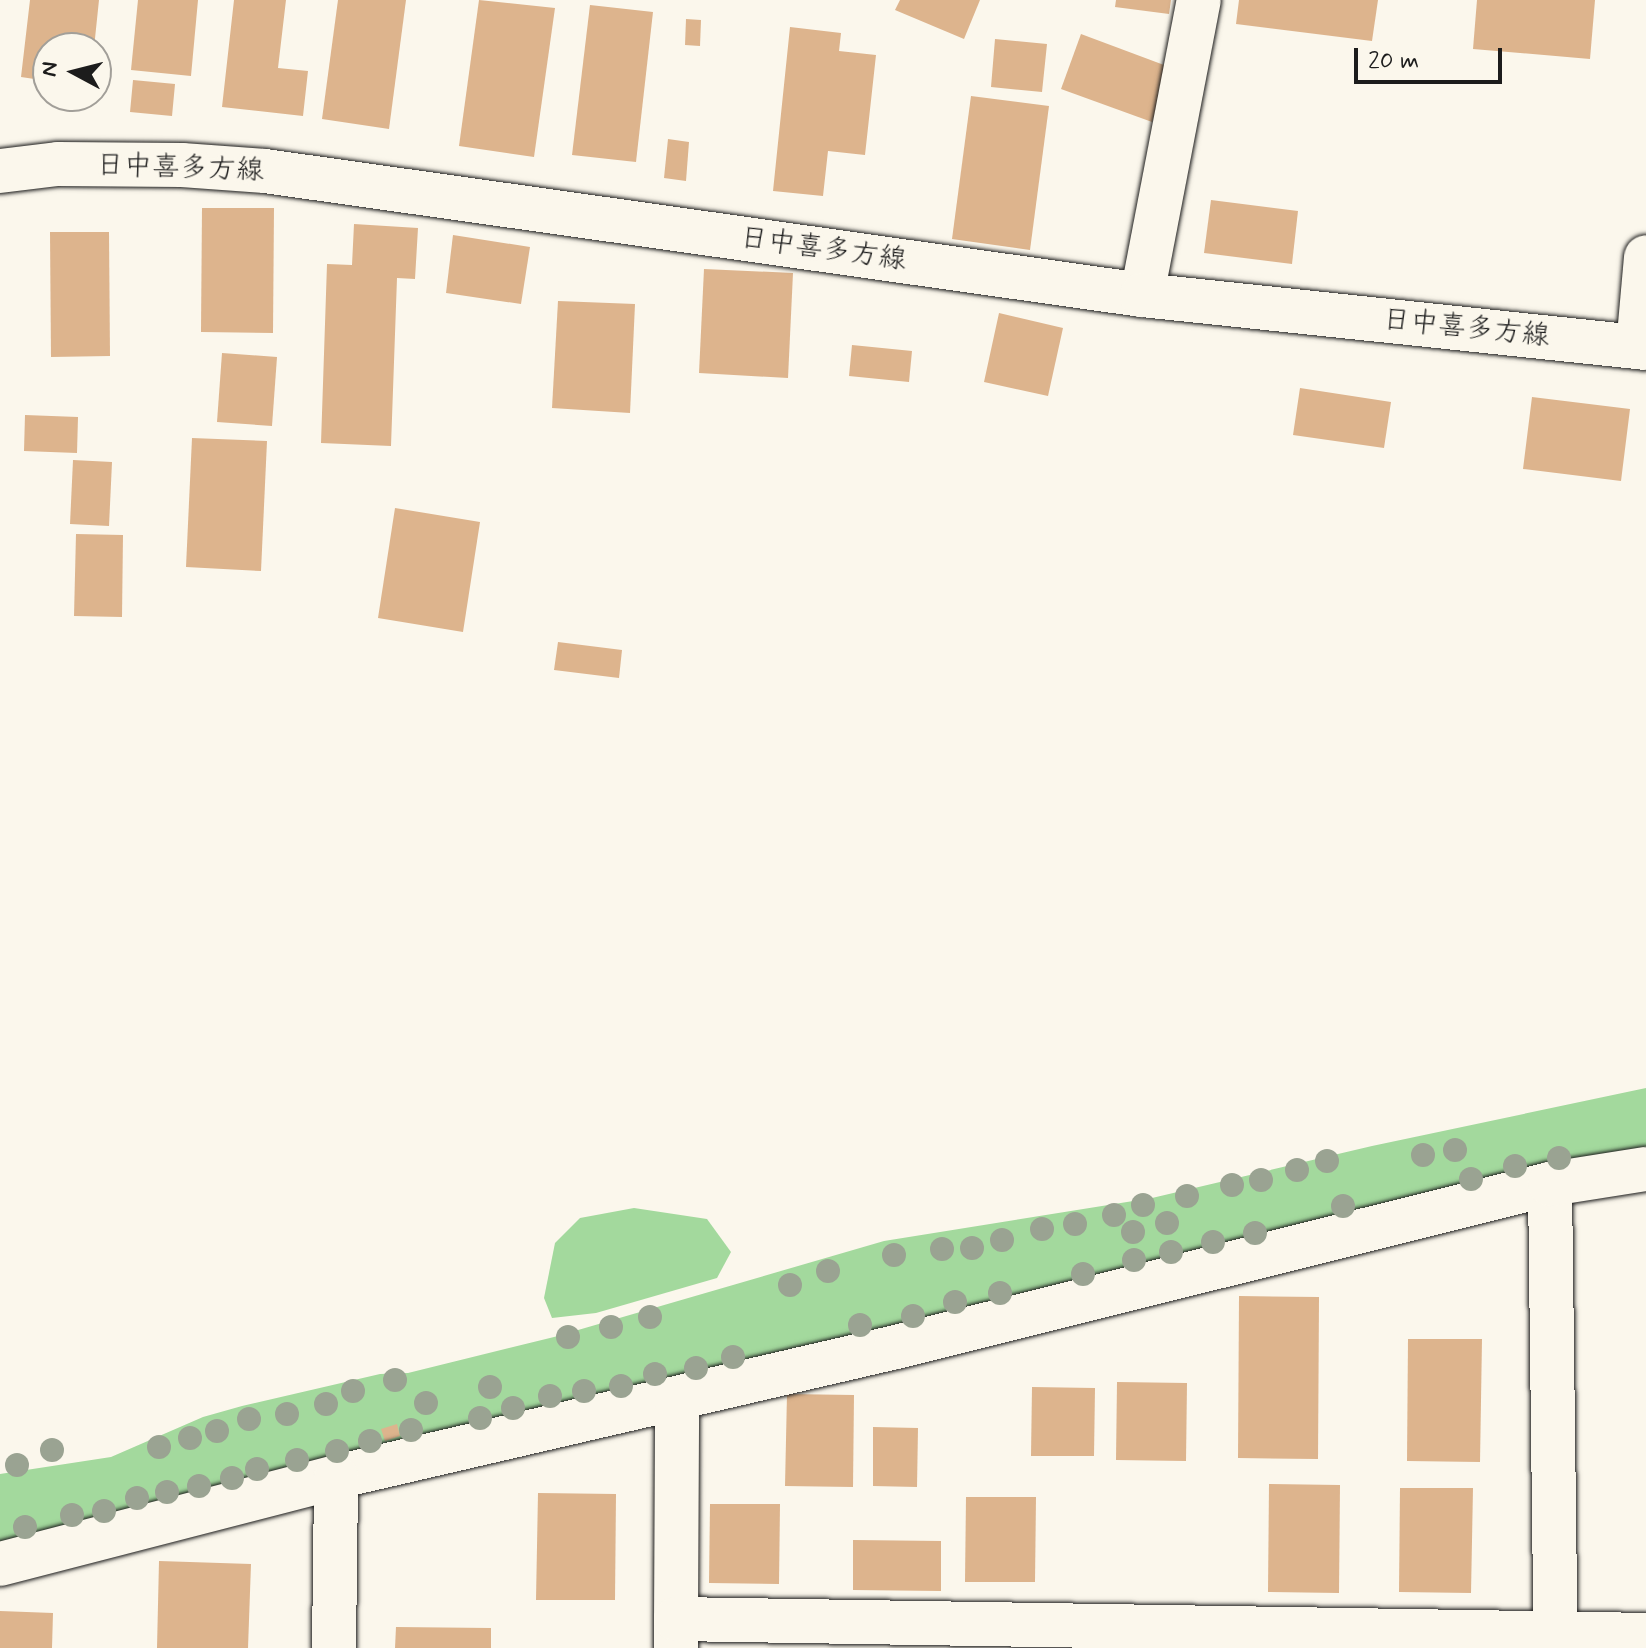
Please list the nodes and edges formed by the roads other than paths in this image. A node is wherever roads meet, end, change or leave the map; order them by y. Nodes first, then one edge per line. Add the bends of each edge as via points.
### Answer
1 (1199, 0) edge
2 (0, 171) edge
3 (1646, 257) edge
4 (1142, 295) junction
5 (1642, 347) edge
6 (1646, 1169) edge
7 (1550, 1184) junction
8 (677, 1398) junction
9 (336, 1477) junction
10 (0, 1564) edge
11 (676, 1634) edge
12 (1646, 1635) edge
13 (1556, 1641) edge
14 (334, 1648) edge

1 - 4 street
2 - 4 street, 日中喜多方線 via 58,164 265,171
3 - 5 street
4 - 5 street, 日中喜多方線
6 - 7 street
7 - 8 street
7 - 13 street
8 - 9 street
8 - 11 street
9 - 10 street
9 - 14 street
11 - 13 street
12 - 13 street

